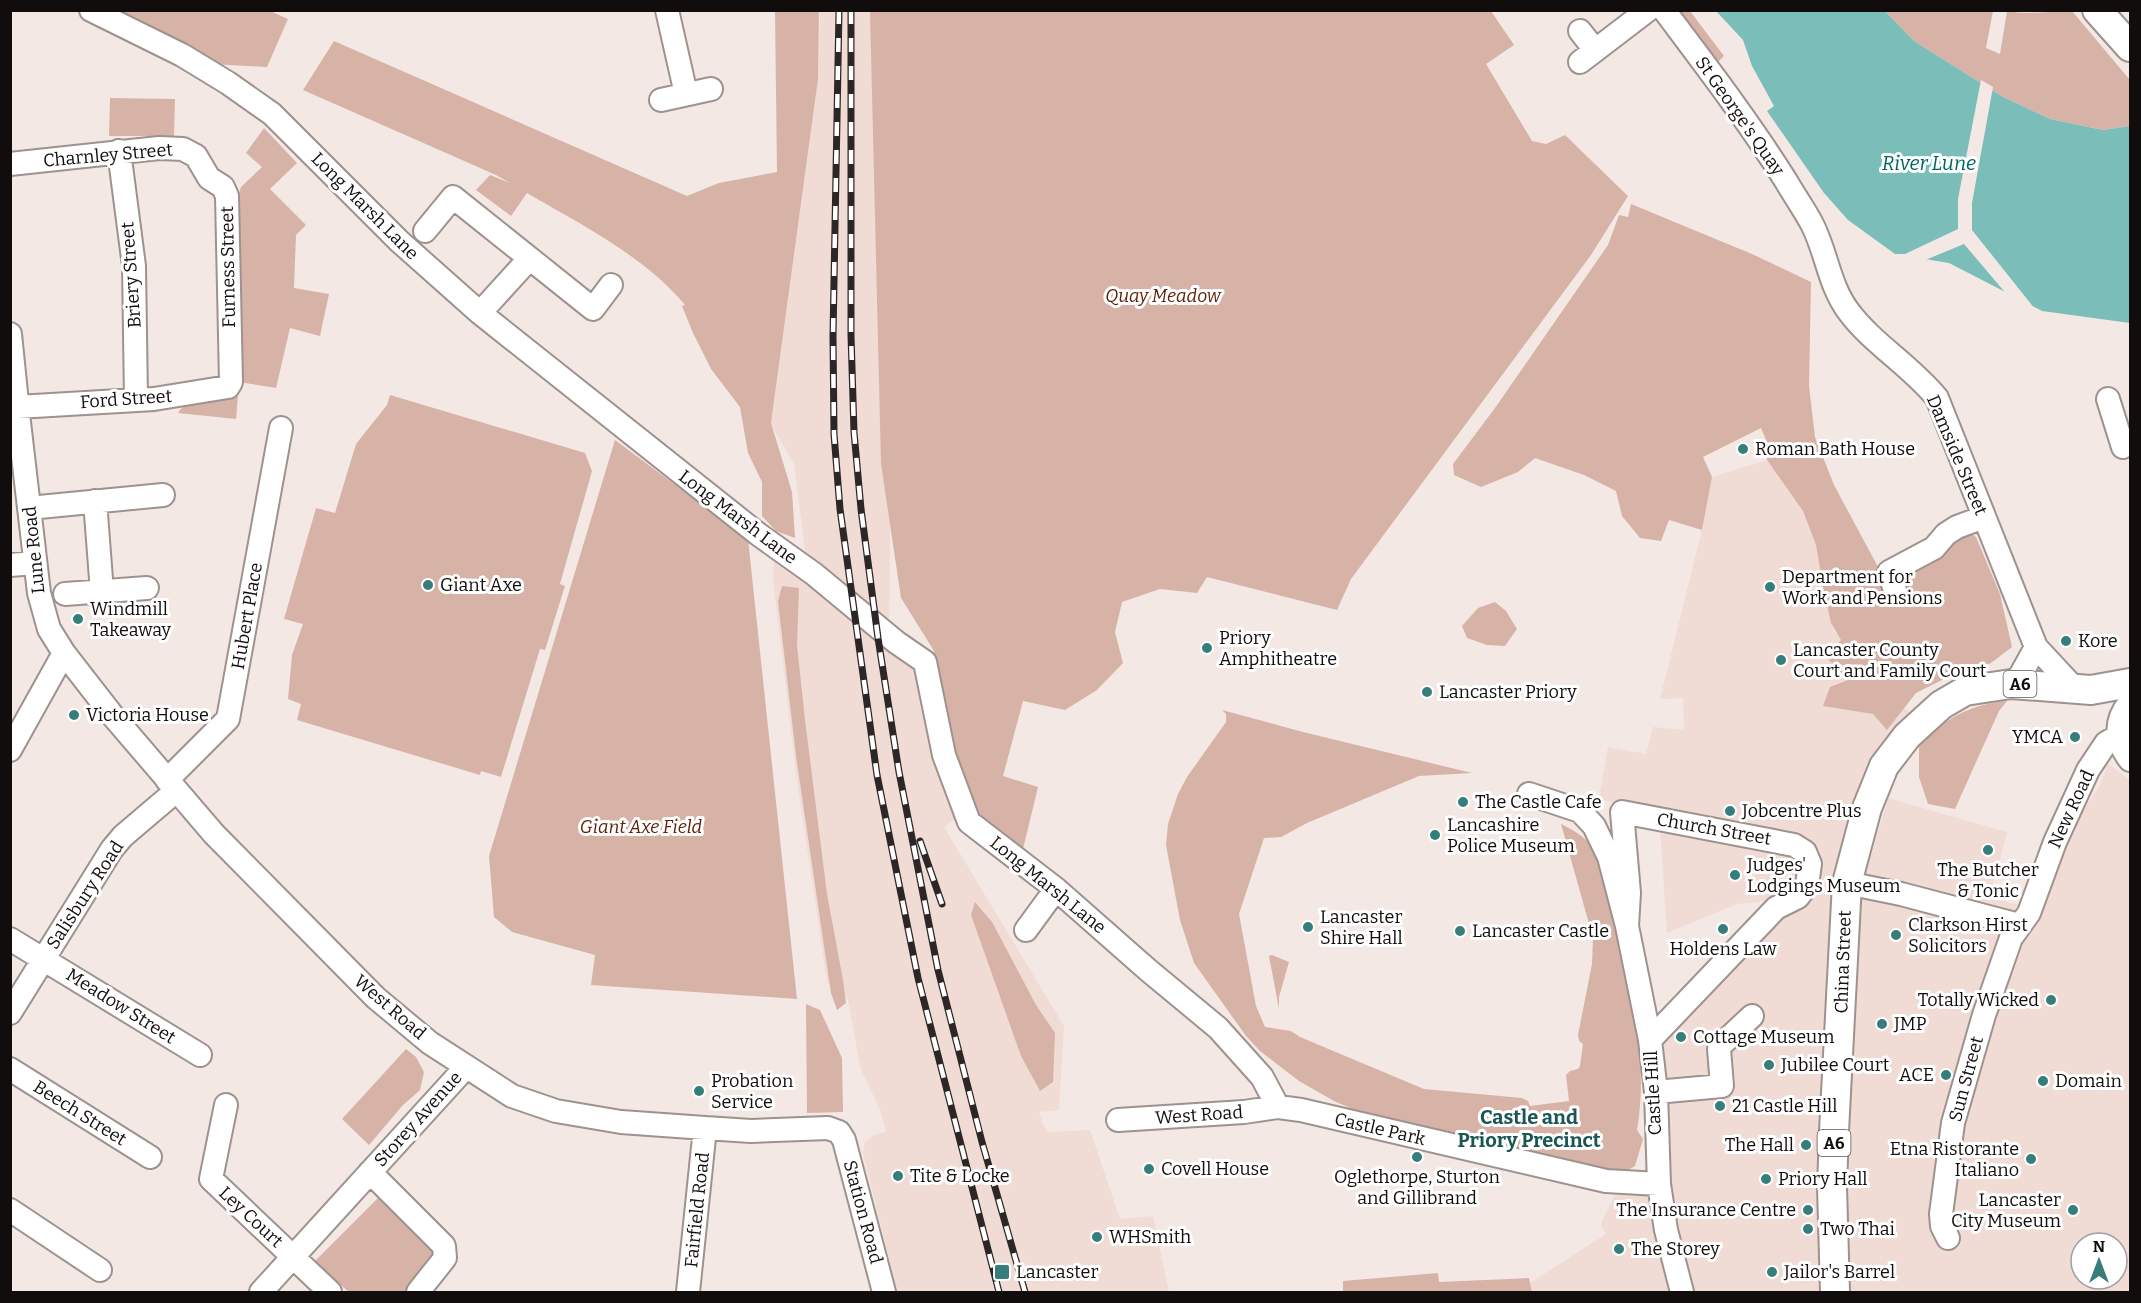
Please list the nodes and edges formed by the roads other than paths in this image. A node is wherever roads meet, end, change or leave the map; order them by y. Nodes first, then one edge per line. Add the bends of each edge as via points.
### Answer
1 (91, 10) edge
2 (667, 10) edge
3 (1648, 10) edge
4 (1664, 10) edge
5 (2097, 10) edge
6 (1580, 31) dead end
7 (2130, 47) edge
8 (711, 89) dead end
9 (686, 94) junction
10 (661, 100) dead end
11 (119, 151) junction
12 (199, 163) joint
13 (10, 164) edge
14 (1812, 224) joint
15 (425, 231) dead end
16 (529, 259) junction
17 (611, 285) dead end
18 (480, 314) junction
19 (10, 334) edge
20 (13, 375) edge
21 (231, 382) joint
22 (2108, 399) dead end
23 (136, 400) junction
24 (17, 407) junction
25 (2123, 422) edge
26 (281, 428) dead end
27 (2123, 447) dead end
28 (163, 495) dead end
29 (95, 501) junction
30 (29, 508) junction
31 (1984, 517) junction
32 (35, 563) junction
33 (10, 565) edge
34 (147, 588) dead end
35 (1895, 590) dead end
36 (102, 592) junction
37 (65, 594) dead end
38 (2036, 646) junction
39 (64, 653) junction
40 (2011, 684) junction
41 (2130, 684) edge
42 (2076, 690) junction
43 (2130, 702) edge
44 (2118, 736) junction
45 (10, 750) edge
46 (2130, 760) edge
47 (172, 786) junction
48 (1529, 794) dead end
49 (1805, 852) joint
50 (1847, 883) junction
51 (1056, 889) junction
52 (2019, 925) junction
53 (1627, 926) junction
54 (1026, 930) dead end
55 (10, 939) edge
56 (44, 959) junction
57 (10, 1013) edge
58 (1752, 1016) dead end
59 (1650, 1040) junction
60 (200, 1055) dead end
61 (466, 1067) junction
62 (10, 1069) edge
63 (1656, 1092) junction
64 (226, 1105) dead end
65 (1278, 1107) junction
66 (1118, 1120) dead end
67 (705, 1128) junction
68 (839, 1132) joint
69 (150, 1156) dead end
70 (369, 1172) junction
71 (1659, 1184) junction
72 (10, 1210) edge
73 (1948, 1238) dead end
74 (294, 1257) junction
75 (100, 1270) dead end
76 (261, 1293) edge
77 (330, 1293) edge
78 (417, 1293) edge
79 (688, 1293) edge
80 (884, 1293) edge
81 (1682, 1293) edge
82 (1835, 1293) edge

1 - 18 street, Long Marsh Lane via 182,55 272,114 399,241
2 - 9 street
3 - 6 street via 1588,56
4 - 14 street, St George's Quay via 1769,154
5 - 7 main road
8 - 9 street
9 - 10 street
11 - 12 street, Charnley Street via 175,148 191,152
11 - 13 street, Charnley Street
11 - 23 street, Briery Street via 134,266
12 - 21 street, Furness Street via 227,196
14 - 31 street, Damside Street via 1834,287 1848,312 1937,398
15 - 16 street via 453,197
16 - 17 street via 592,309
16 - 18 street
18 - 51 street, Long Marsh Lane via 925,662 944,755 969,822
19 - 20 street, Lune Road
20 - 24 street, Lune Road
21 - 23 street, Ford Street via 220,390
22 - 25 street
23 - 24 street, Ford Street
24 - 30 street, Lune Road
25 - 27 street
26 - 47 street, Hubert Place via 228,719
28 - 29 street
29 - 30 street
29 - 36 street
30 - 32 street, Lune Road
31 - 35 street via 1957,527 1934,548 1889,572
31 - 38 street, Damside Street
32 - 33 street
32 - 39 street, Lune Road via 40,602 49,629
34 - 36 street
36 - 37 street
38 - 40 street via 2020,676
38 - 42 street, Damside Street
39 - 45 street
39 - 47 street, West Road
40 - 42 main road, A6
40 - 50 main road, A6 via 1973,689 1957,696 1941,705 1895,749 1875,786
41 - 42 main road, A6
43 - 44 street, New Road via 2120,718
44 - 46 street
44 - 52 street, New Road via 2106,743 2088,770 2055,842 2029,913
47 - 56 street, Salisbury Road via 112,849
47 - 61 street, West Road via 376,998
48 - 53 street via 1580,812 1594,826 1604,842
49 - 53 street, Church Street via 1794,844 1622,812 1629,893
49 - 59 street, Castle Hill via 1810,874 1798,897 1776,908
50 - 52 street
50 - 82 main road, China Street / A6 via 1832,1187
51 - 54 street
51 - 65 street, Long Marsh Lane via 1218,1028 1262,1077
52 - 73 street, Sun Street via 1984,1015 1953,1123 1941,1214
53 - 59 street
55 - 56 street, Meadow Street
56 - 57 street, Salisbury Road
56 - 60 street, Meadow Street
58 - 63 street via 1719,1049 1722,1086
59 - 63 street, Castle Hill
61 - 67 street, West Road via 512,1096 556,1111 621,1122
61 - 70 street, Storey Avenue
62 - 69 street, Beech Street
63 - 71 street, Castle Hill
64 - 74 street, Ley Court via 211,1179
65 - 66 street, West Road
65 - 71 street, Castle Park via 1606,1181
67 - 68 street, West Road via 828,1128
67 - 79 street, Fairfield Road
68 - 80 street, Station Road
70 - 74 street, Storey Avenue
70 - 78 street, Storey Avenue via 444,1246 445,1258
71 - 81 street, Castle Hill
72 - 75 street
74 - 76 street, Storey Avenue
74 - 77 street

